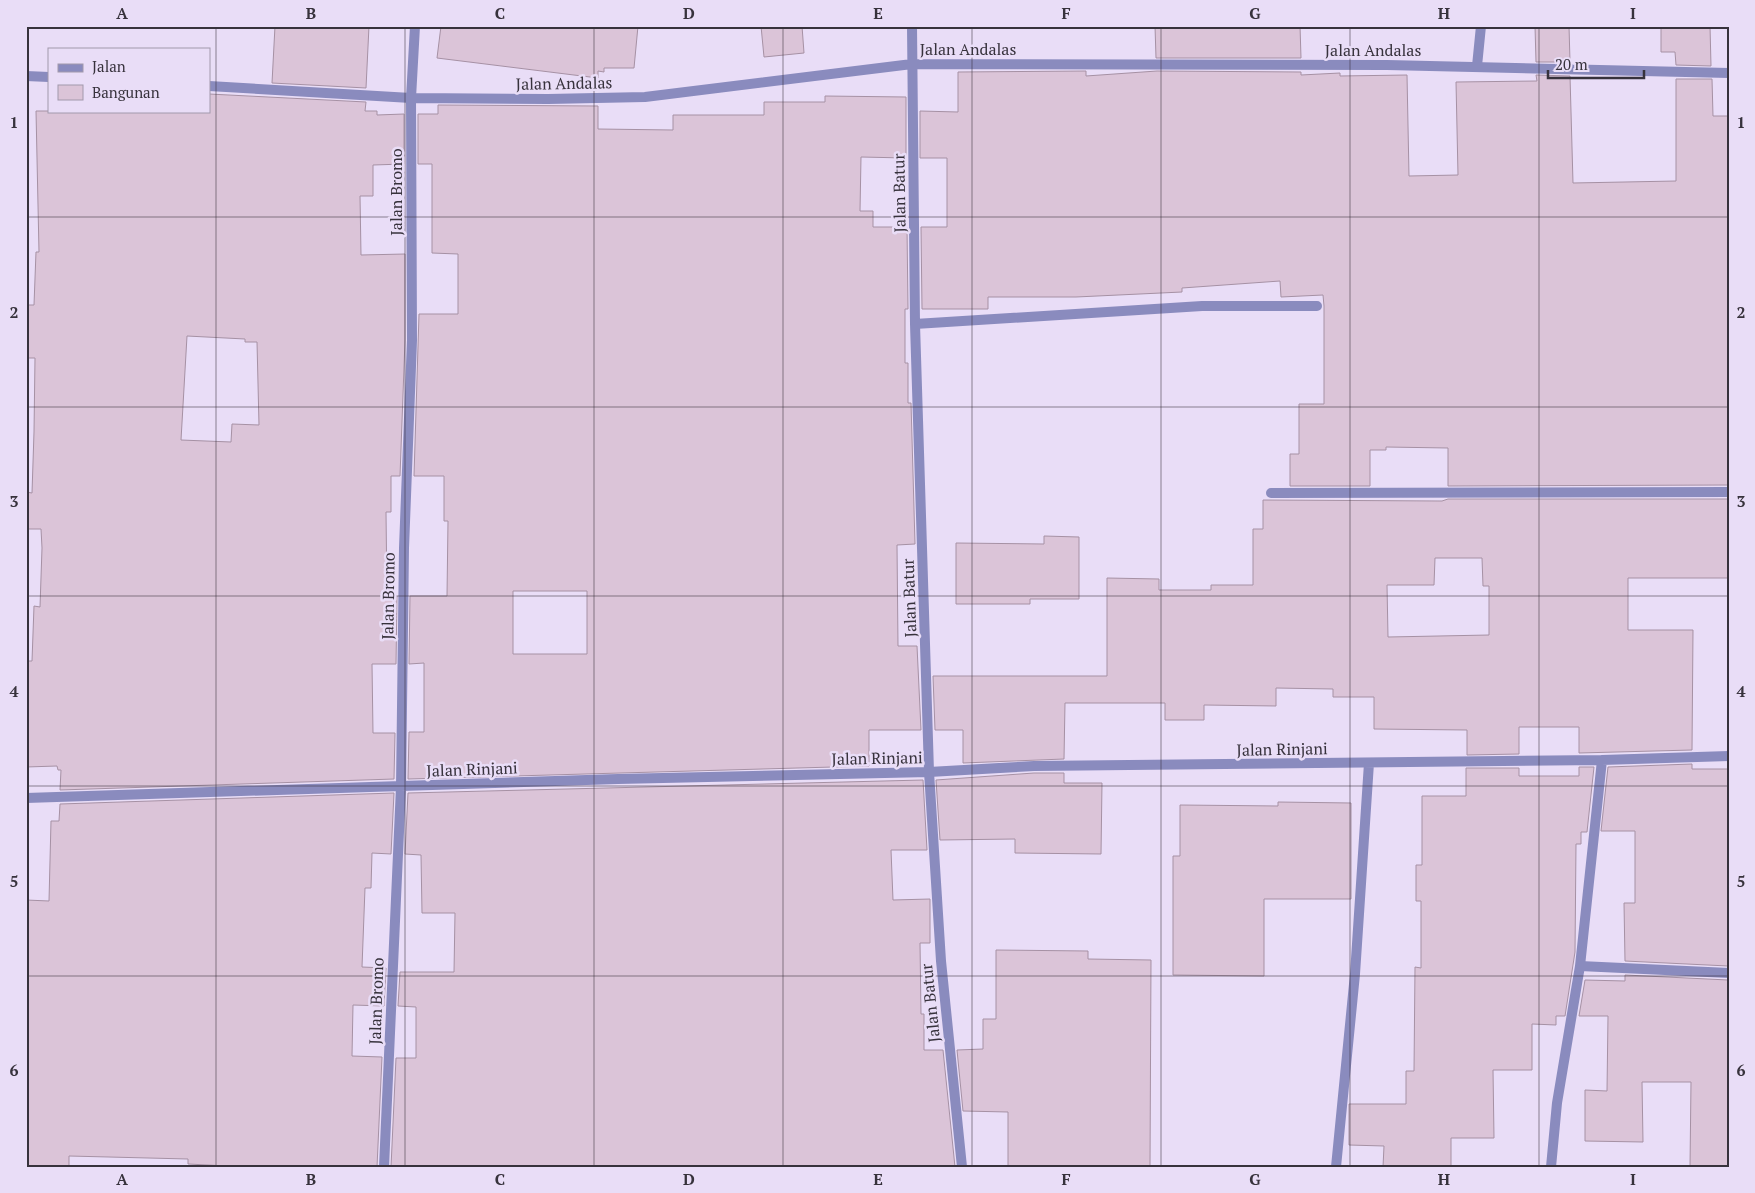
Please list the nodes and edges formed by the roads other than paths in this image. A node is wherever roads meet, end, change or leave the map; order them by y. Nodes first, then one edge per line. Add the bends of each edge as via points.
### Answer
1 (415, 26) edge
2 (912, 26) edge
3 (1481, 26) edge
4 (912, 64) junction
5 (1477, 66) junction
6 (1729, 73) edge
7 (26, 76) edge
8 (48, 77) edge
9 (210, 86) edge
10 (411, 98) junction
11 (1317, 306) dead end
12 (916, 324) junction
13 (1729, 492) edge
14 (1271, 493) dead end
15 (1729, 756) edge
16 (1602, 760) junction
17 (1370, 763) junction
18 (929, 772) junction
19 (401, 787) junction
20 (26, 798) edge
21 (1580, 966) junction
22 (1729, 974) edge
23 (384, 1167) edge
24 (962, 1167) edge
25 (1336, 1167) edge
26 (1551, 1167) edge

1 - 10 street, Jalan Bromo
2 - 4 street, Jalan Batur
3 - 5 street
4 - 5 street, Jalan Andalas
4 - 10 street, Jalan Andalas via 645,97
4 - 12 street, Jalan Batur
5 - 6 street, Jalan Andalas
7 - 8 street
9 - 10 street, Jalan Andalas
10 - 19 street, Jalan Bromo via 412,340 404,548
11 - 12 street via 1202,306
12 - 18 street, Jalan Batur
13 - 14 street
15 - 16 street, Jalan Rinjani
16 - 17 street, Jalan Rinjani
16 - 21 street
17 - 18 street, Jalan Rinjani via 1034,766
17 - 25 street via 1356,974
18 - 19 street, Jalan Rinjani
18 - 24 street, Jalan Batur via 941,961
19 - 20 street, Jalan Rinjani
19 - 23 street, Jalan Bromo
21 - 22 street
21 - 26 street via 1557,1103

